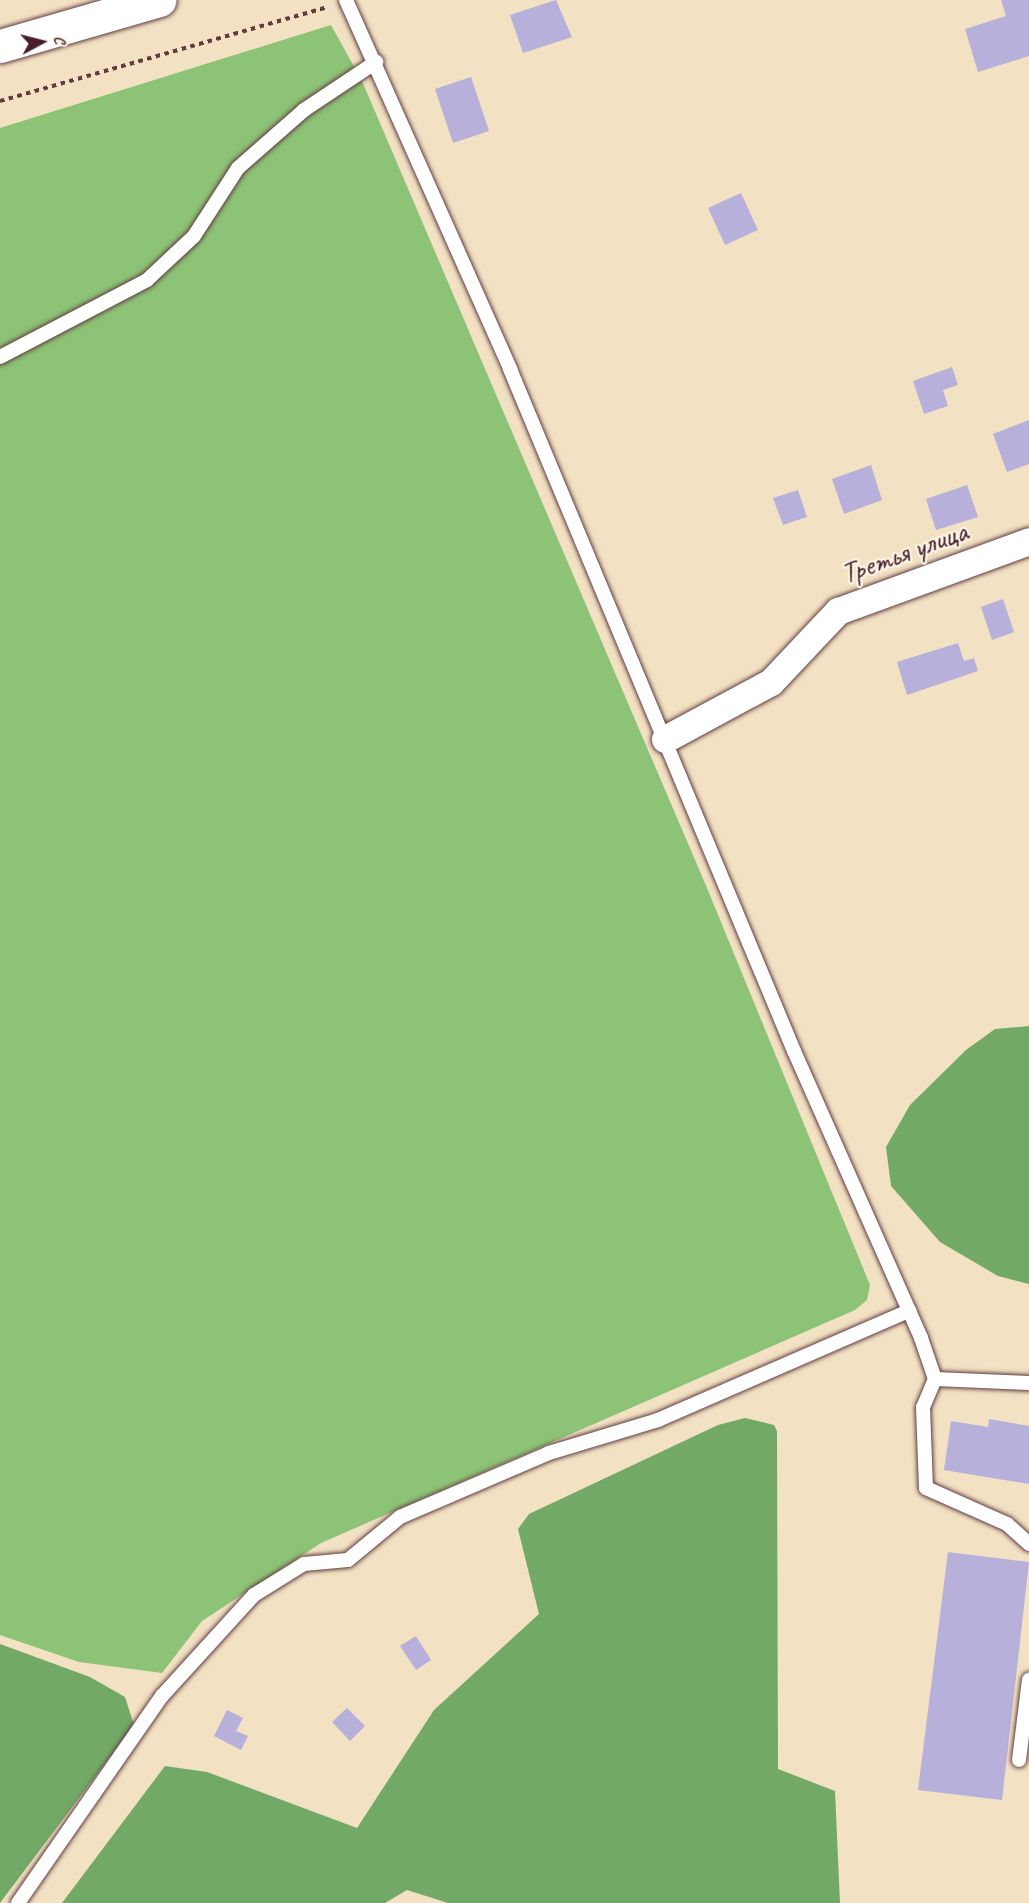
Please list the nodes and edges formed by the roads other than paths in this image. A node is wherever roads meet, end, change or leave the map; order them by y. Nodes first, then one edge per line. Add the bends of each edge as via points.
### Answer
1 (159, 0) edge
2 (346, 1) edge
3 (0, 46) edge
4 (376, 62) junction
5 (0, 357) edge
6 (1029, 541) edge
7 (664, 739) junction
8 (909, 1311) junction
9 (935, 1378) junction
10 (1029, 1383) edge
11 (1029, 1544) edge
12 (1029, 1680) edge
13 (1019, 1760) dead end
14 (18, 1903) edge

1 - 3 main road
2 - 4 lane
4 - 5 lane via 304,110 238,168 194,236 147,280
4 - 7 lane
6 - 7 street, Третья улица via 838,611 771,682
7 - 8 lane
8 - 9 lane
8 - 14 lane via 658,1420 549,1453 400,1516 348,1560 304,1564 254,1595 162,1696
9 - 10 lane
9 - 11 lane via 923,1407 926,1488 1006,1524
12 - 13 lane

